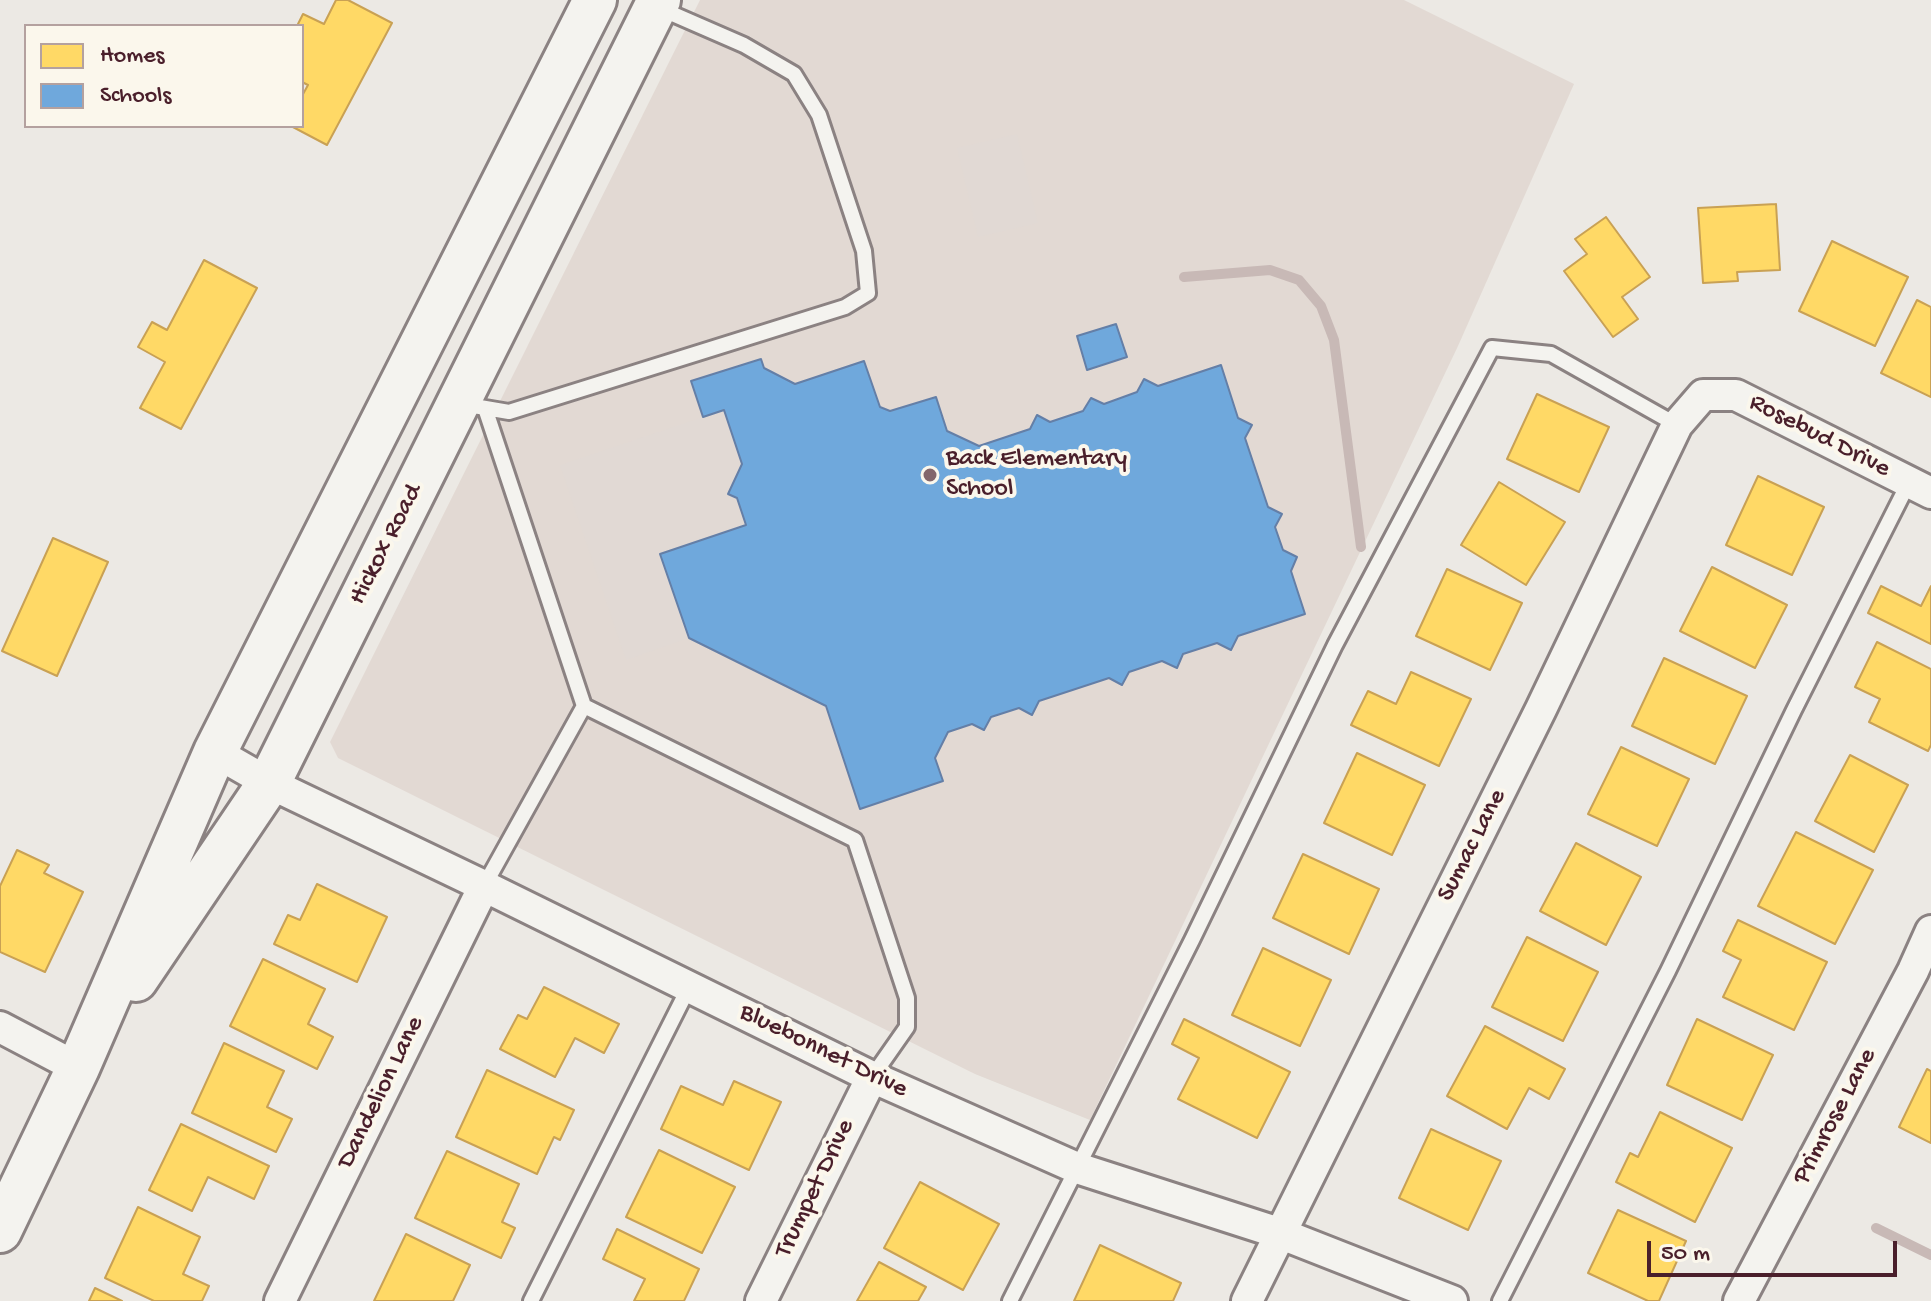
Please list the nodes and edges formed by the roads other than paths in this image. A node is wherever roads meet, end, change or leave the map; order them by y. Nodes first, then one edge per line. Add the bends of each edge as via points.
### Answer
1 (595, 0) edge
2 (652, 2) edge
3 (565, 58) junction
4 (1703, 395) joint
5 (472, 405) junction
6 (1677, 425) junction
7 (1920, 487) edge
8 (584, 706) junction
9 (215, 752) junction
10 (269, 783) junction
11 (484, 886) junction
12 (1931, 931) edge
13 (1922, 975) edge
14 (689, 987) junction
15 (0, 1027) edge
16 (78, 1068) junction
17 (872, 1077) junction
18 (1077, 1168) junction
19 (0, 1231) edge
20 (1279, 1233) junction
21 (280, 1301) edge
22 (531, 1301) edge
23 (761, 1301) edge
24 (1010, 1301) edge
25 (1247, 1301) edge
26 (1452, 1301) edge
27 (1500, 1301) edge
28 (1739, 1301) edge

1 - 3 street, Hickox Road
2 - 5 street, Hickox Road
2 - 5 lane via 794,74 819,115 864,251 868,293 845,307 509,412
3 - 5 street via 567,87 433,349 436,375
3 - 9 street, Hickox Road
4 - 6 street, Sumac Lane
4 - 7 street, Rosebud Drive via 1736,395
5 - 8 lane
5 - 10 street, Hickox Road
6 - 18 lane via 1551,354 1492,348 1335,645
6 - 20 street, Sumac Lane
7 - 27 lane
8 - 11 lane
8 - 17 lane via 855,840 907,998 907,1027
9 - 10 street, Bluebonnet Drive
9 - 16 street, Hickox Road
10 - 11 street, Bluebonnet Drive
10 - 16 street, Hickox Road
11 - 14 street, Bluebonnet Drive
11 - 21 street, Dandelion Lane
12 - 13 street, Primrose Lane
13 - 28 street, Primrose Lane
14 - 17 street, Bluebonnet Drive
14 - 22 lane
15 - 16 street
16 - 19 street, Hickox Road
17 - 18 street, Bluebonnet Drive
17 - 23 street, Trumpet Drive
18 - 20 street, Bluebonnet Drive
18 - 24 lane
20 - 25 street, Sumac Lane
20 - 26 street, Bluebonnet Drive

